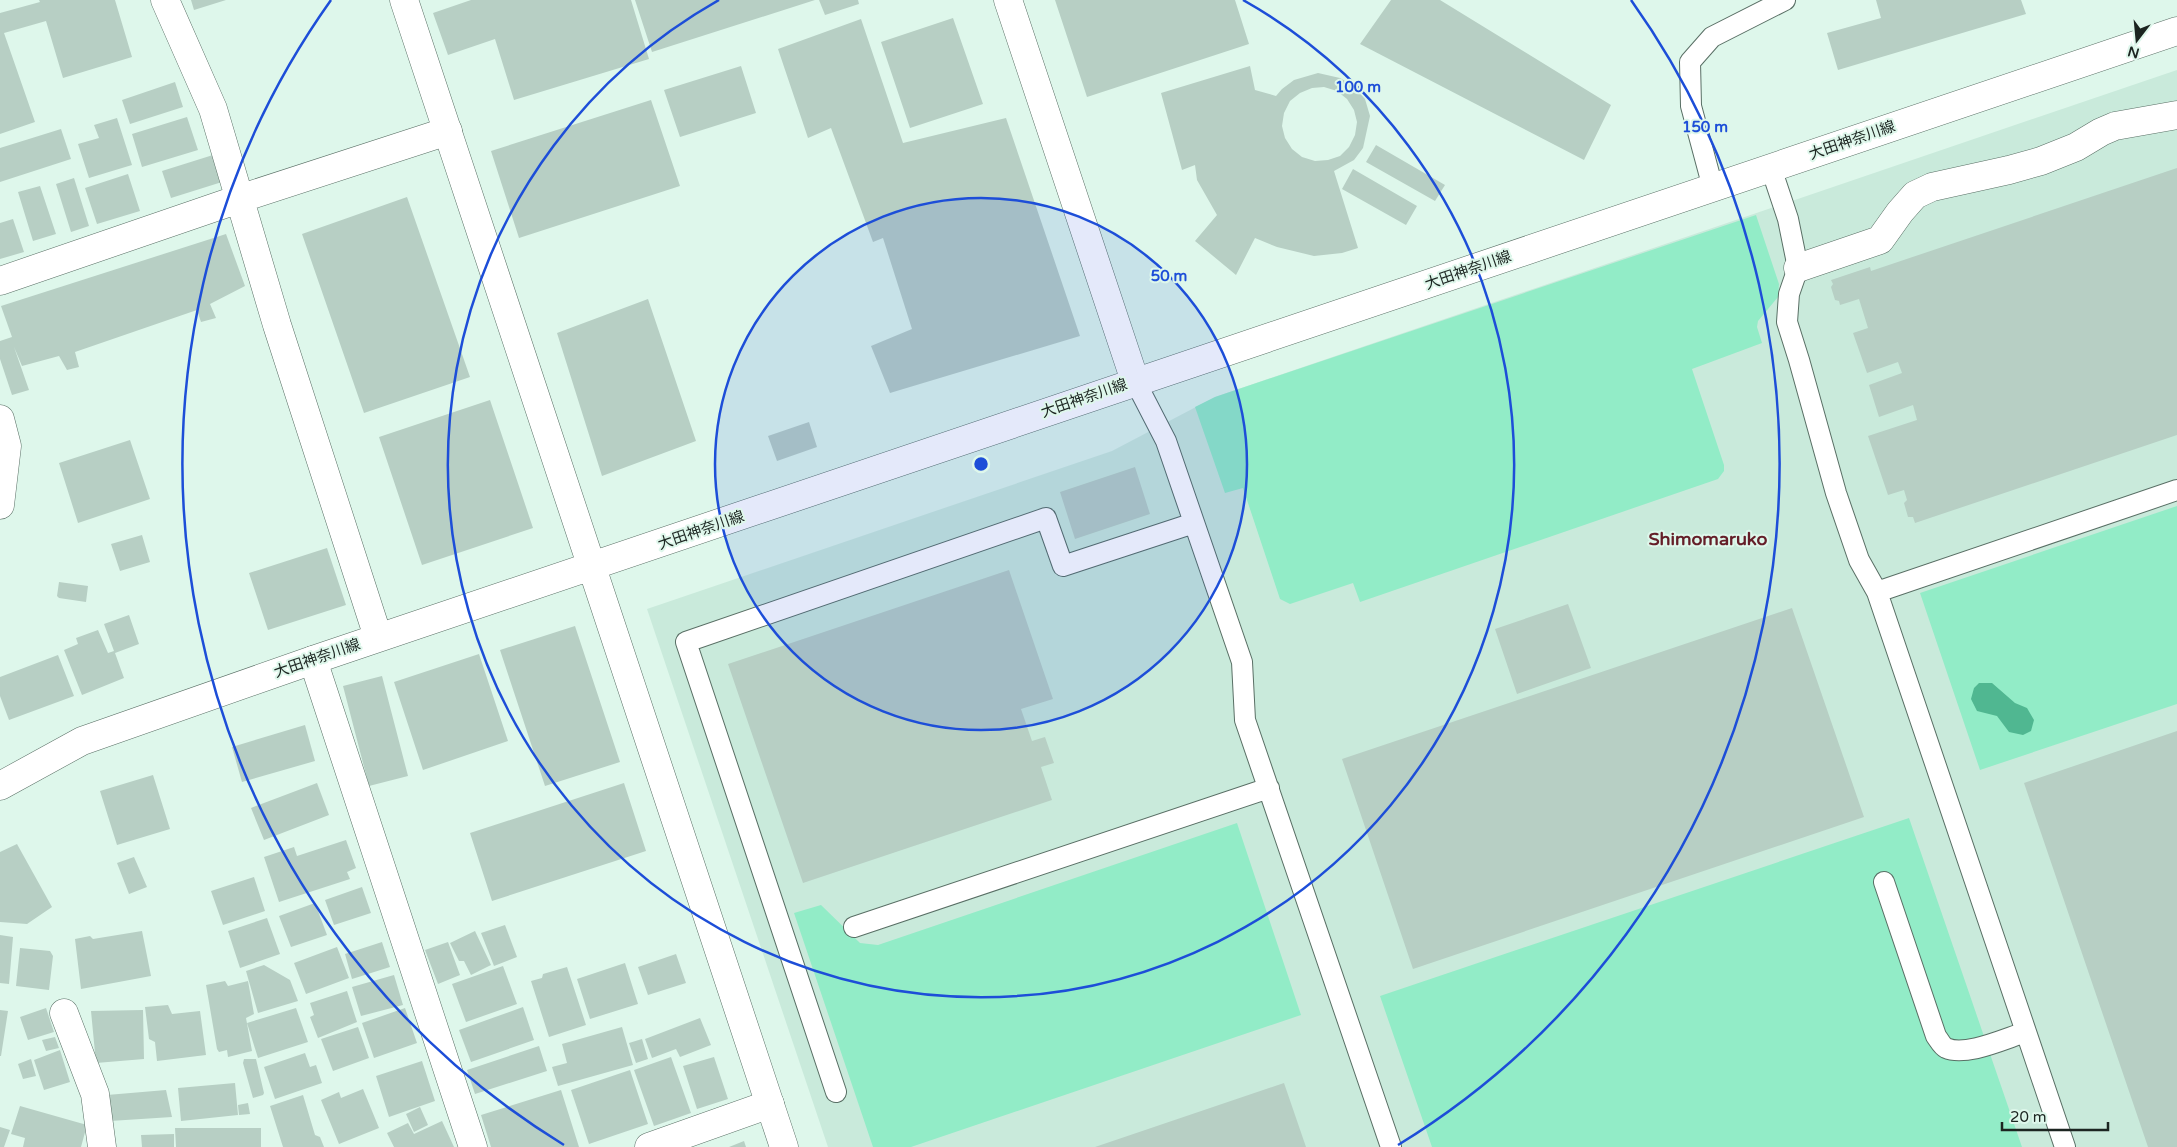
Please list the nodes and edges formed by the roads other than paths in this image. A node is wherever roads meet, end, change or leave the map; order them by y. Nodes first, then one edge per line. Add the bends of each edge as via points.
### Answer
1 (165, 0) edge
2 (404, 0) edge
3 (1008, 0) edge
4 (1785, 0) edge
5 (2177, 31) edge
6 (2177, 115) edge
7 (448, 131) junction
8 (1771, 168) junction
9 (1713, 188) junction
10 (239, 199) junction
11 (1798, 268) junction
12 (0, 281) edge
13 (1135, 381) junction
14 (0, 419) edge
15 (4, 447) edge
16 (2177, 490) edge
17 (0, 504) edge
18 (1194, 523) junction
19 (591, 568) junction
20 (1877, 592) junction
21 (378, 637) junction
22 (313, 660) junction
23 (0, 786) edge
24 (1269, 788) junction
25 (1884, 882) dead end
26 (854, 927) dead end
27 (64, 1014) dead end
28 (2026, 1032) junction
29 (836, 1092) dead end
30 (770, 1104) junction
31 (102, 1147) edge
32 (473, 1147) edge
33 (649, 1147) edge
34 (784, 1147) edge
35 (1391, 1147) edge
36 (2064, 1147) edge

1 - 10 street via 213,109
2 - 7 street
3 - 13 street
4 - 9 lane via 1712,37 1690,62 1691,106
5 - 8 street, 大田神奈川線
6 - 11 street via 2115,126 2041,161 1932,186 1916,195 1880,240
7 - 10 street
7 - 19 street
8 - 9 street, 大田神奈川線
8 - 11 lane via 1788,219
9 - 13 street, 大田神奈川線
10 - 12 street
10 - 21 street
11 - 20 lane via 1789,294 1786,322 1858,560
13 - 18 lane via 1166,441
13 - 19 street, 大田神奈川線
14 - 15 street
15 - 17 street
16 - 20 lane
18 - 24 lane via 1242,662 1246,720
18 - 29 lane via 1063,566 1046,518 686,642
19 - 21 street, 大田神奈川線
19 - 30 street
20 - 28 lane
21 - 22 street, 大田神奈川線
22 - 23 street, 大田神奈川線 via 82,741
22 - 32 street
24 - 26 lane
24 - 35 lane
25 - 28 lane via 1936,1036 1945,1048 1973,1049
27 - 31 street via 95,1094
28 - 36 lane
30 - 33 street
30 - 34 street

